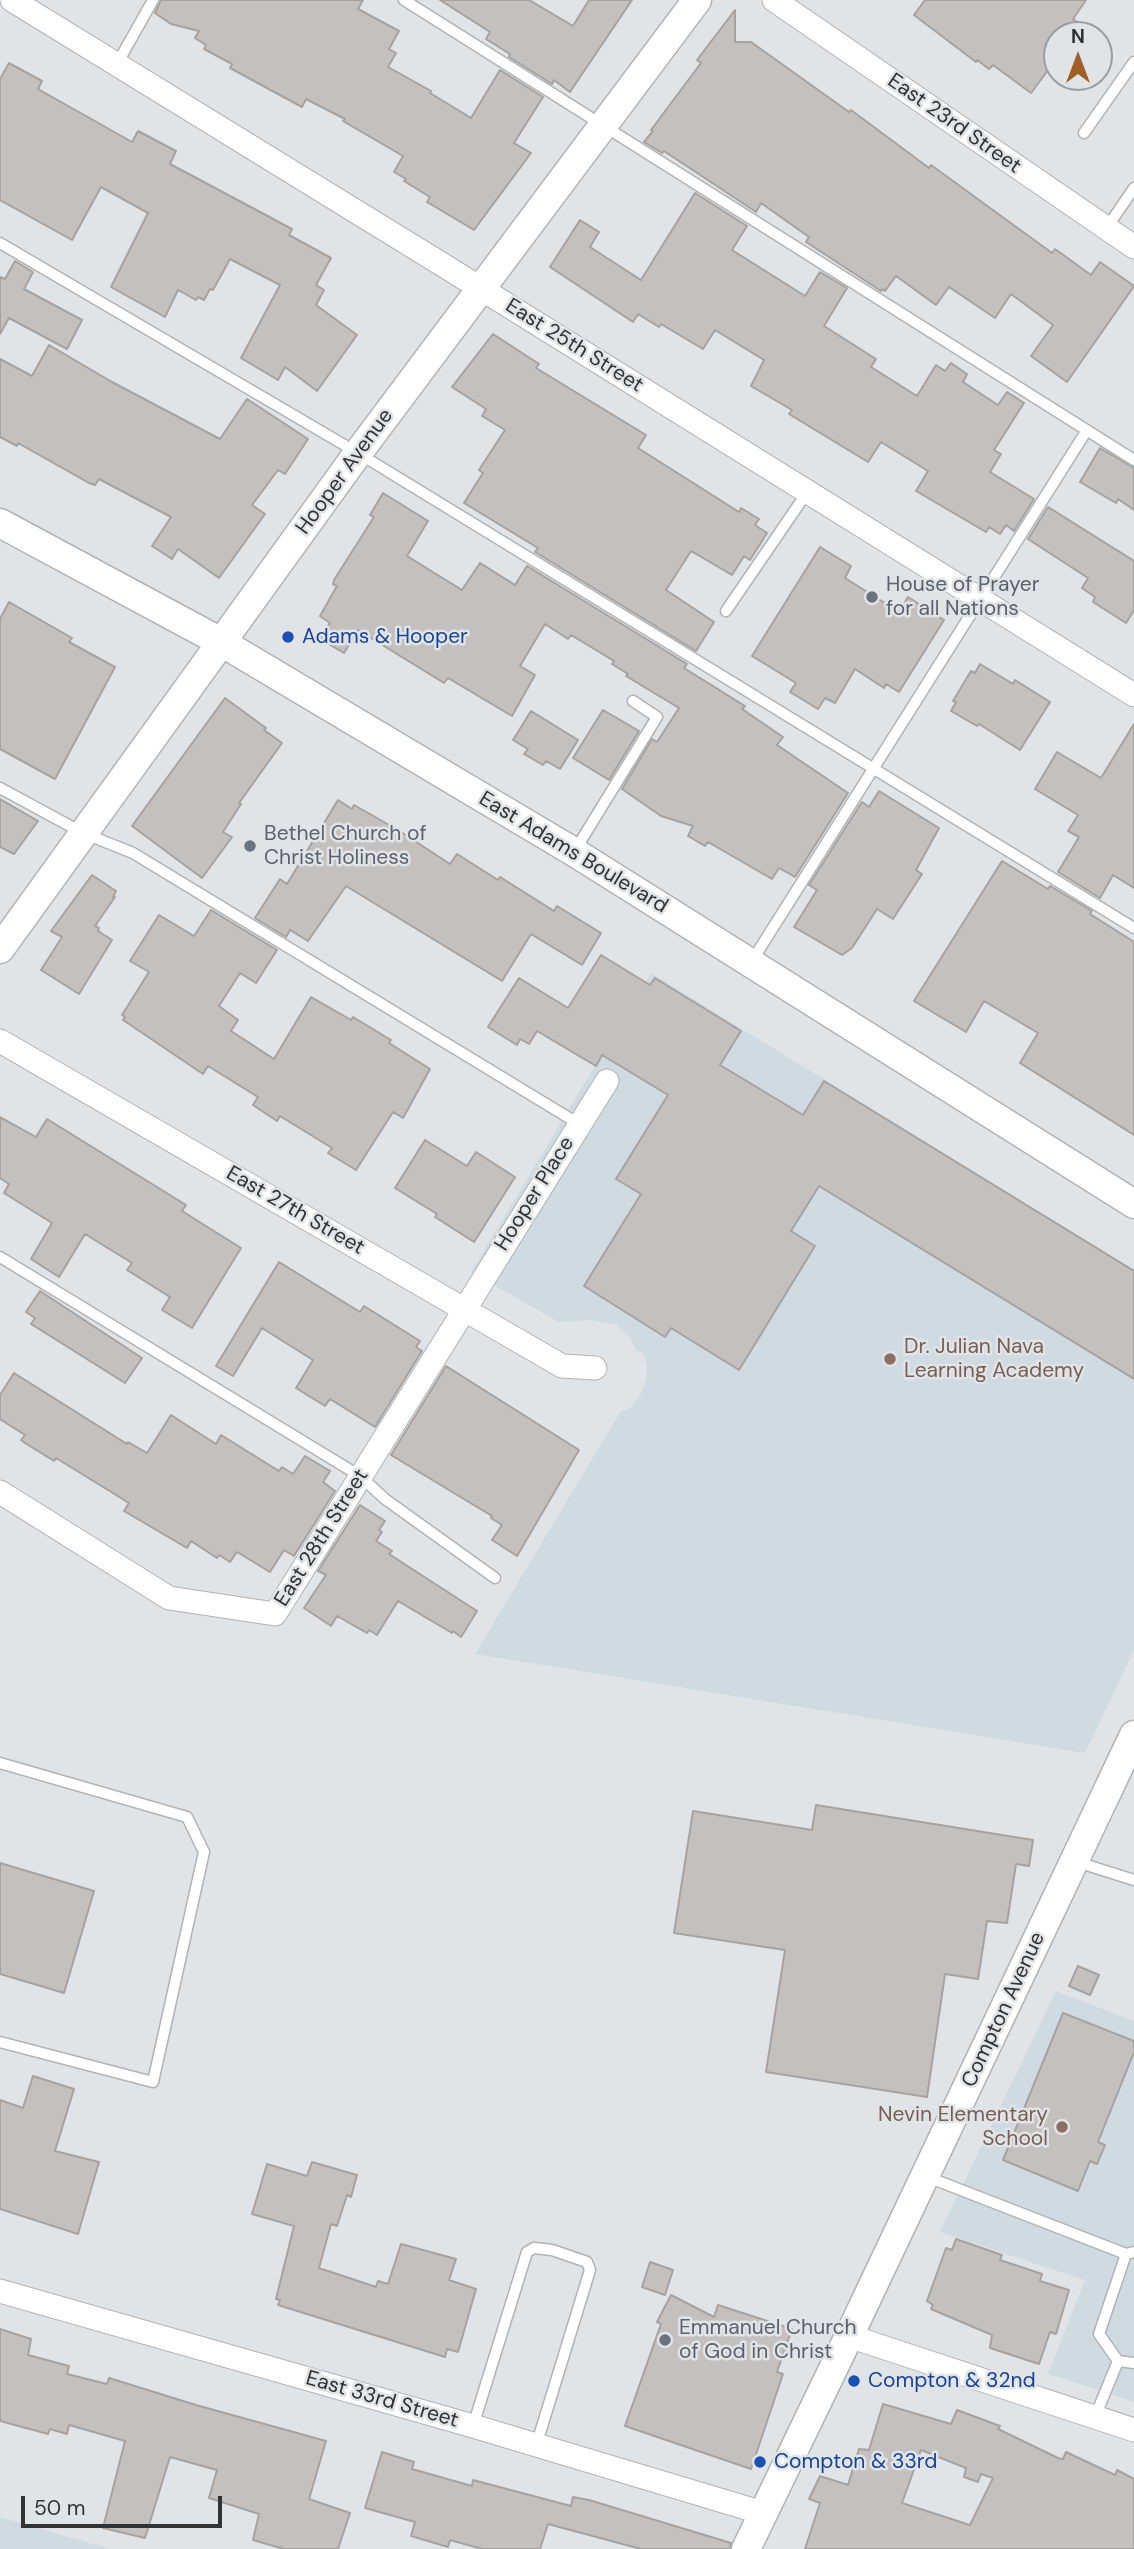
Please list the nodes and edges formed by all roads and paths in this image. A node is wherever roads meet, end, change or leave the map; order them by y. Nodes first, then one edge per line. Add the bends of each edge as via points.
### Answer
1 (12, 0) edge
2 (153, 0) edge
3 (404, 0) edge
4 (697, 0) edge
5 (774, 0) edge
6 (1134, 61) edge
7 (117, 64) junction
8 (601, 126) junction
9 (1084, 133) dead end
10 (1134, 188) edge
11 (1106, 229) junction
12 (0, 243) edge
13 (1134, 247) edge
14 (480, 289) junction
15 (1087, 430) junction
16 (358, 453) junction
17 (1134, 460) edge
18 (808, 491) junction
19 (0, 523) edge
20 (980, 599) junction
21 (726, 611) dead end
22 (221, 642) junction
23 (1134, 695) edge
24 (633, 701) dead end
25 (874, 767) junction
26 (0, 788) edge
27 (83, 833) junction
28 (574, 852) junction
29 (1134, 928) edge
30 (0, 949) edge
31 (751, 962) junction
32 (0, 1041) edge
33 (607, 1081) dead end
34 (579, 1124) junction
35 (1134, 1204) edge
36 (0, 1256) edge
37 (464, 1308) junction
38 (595, 1367) dead end
39 (360, 1476) junction
40 (0, 1492) edge
41 (495, 1578) dead end
42 (1134, 1735) edge
43 (0, 1763) edge
44 (1074, 1861) junction
45 (1133, 1880) edge
46 (0, 2042) edge
47 (925, 2176) junction
48 (1130, 2253) edge
49 (0, 2291) edge
50 (849, 2336) junction
51 (1118, 2361) junction
52 (1134, 2363) edge
53 (1095, 2417) junction
54 (473, 2426) junction
55 (1134, 2430) edge
56 (536, 2446) junction
57 (762, 2513) junction
58 (746, 2549) edge

1 - 7 street, East 25th Street
2 - 7 lane
3 - 8 lane
4 - 8 street, Hooper Avenue
5 - 11 street, East 23rd Street
6 - 9 lane
7 - 14 street, East 25th Street
8 - 14 street, Hooper Avenue
8 - 15 lane
10 - 11 lane
11 - 13 street, East 23rd Street
12 - 16 lane
14 - 16 street, Hooper Avenue
14 - 18 street, East 25th Street
15 - 17 lane
15 - 20 lane
16 - 22 street, Hooper Avenue
16 - 25 lane
18 - 20 street, East 25th Street
18 - 21 lane
19 - 22 street, East Adams Boulevard
20 - 23 street, East 25th Street
20 - 25 lane
22 - 27 street, Hooper Avenue
22 - 28 street, East Adams Boulevard
24 - 28 lane via 657,717
25 - 29 lane
25 - 31 lane
26 - 27 lane
27 - 30 street, Hooper Avenue
27 - 34 lane via 133,853
28 - 31 street, East Adams Boulevard
31 - 35 street, East Adams Boulevard
32 - 37 street, East 27th Street
33 - 34 street, Hooper Place
34 - 37 street, Hooper Place
36 - 39 lane
37 - 38 street, East 27th Street via 562,1366
37 - 39 street, East 28th Street
39 - 40 street, East 28th Street via 275,1614 169,1598
39 - 41 lane
42 - 44 street, Compton Avenue
43 - 46 lane via 187,1817 204,1852 153,2082
44 - 45 lane
44 - 47 street, Compton Avenue
47 - 48 lane
47 - 50 street, Compton Avenue
48 - 51 lane via 1099,2334
49 - 54 street, East 33rd Street
50 - 53 street
50 - 57 street, Compton Avenue
51 - 52 lane
51 - 53 lane
53 - 55 street
54 - 56 street, East 33rd Street
54 - 56 lane via 527,2252 534,2248 573,2256 587,2262 590,2270
56 - 57 street, East 33rd Street
57 - 58 street, Compton Avenue

